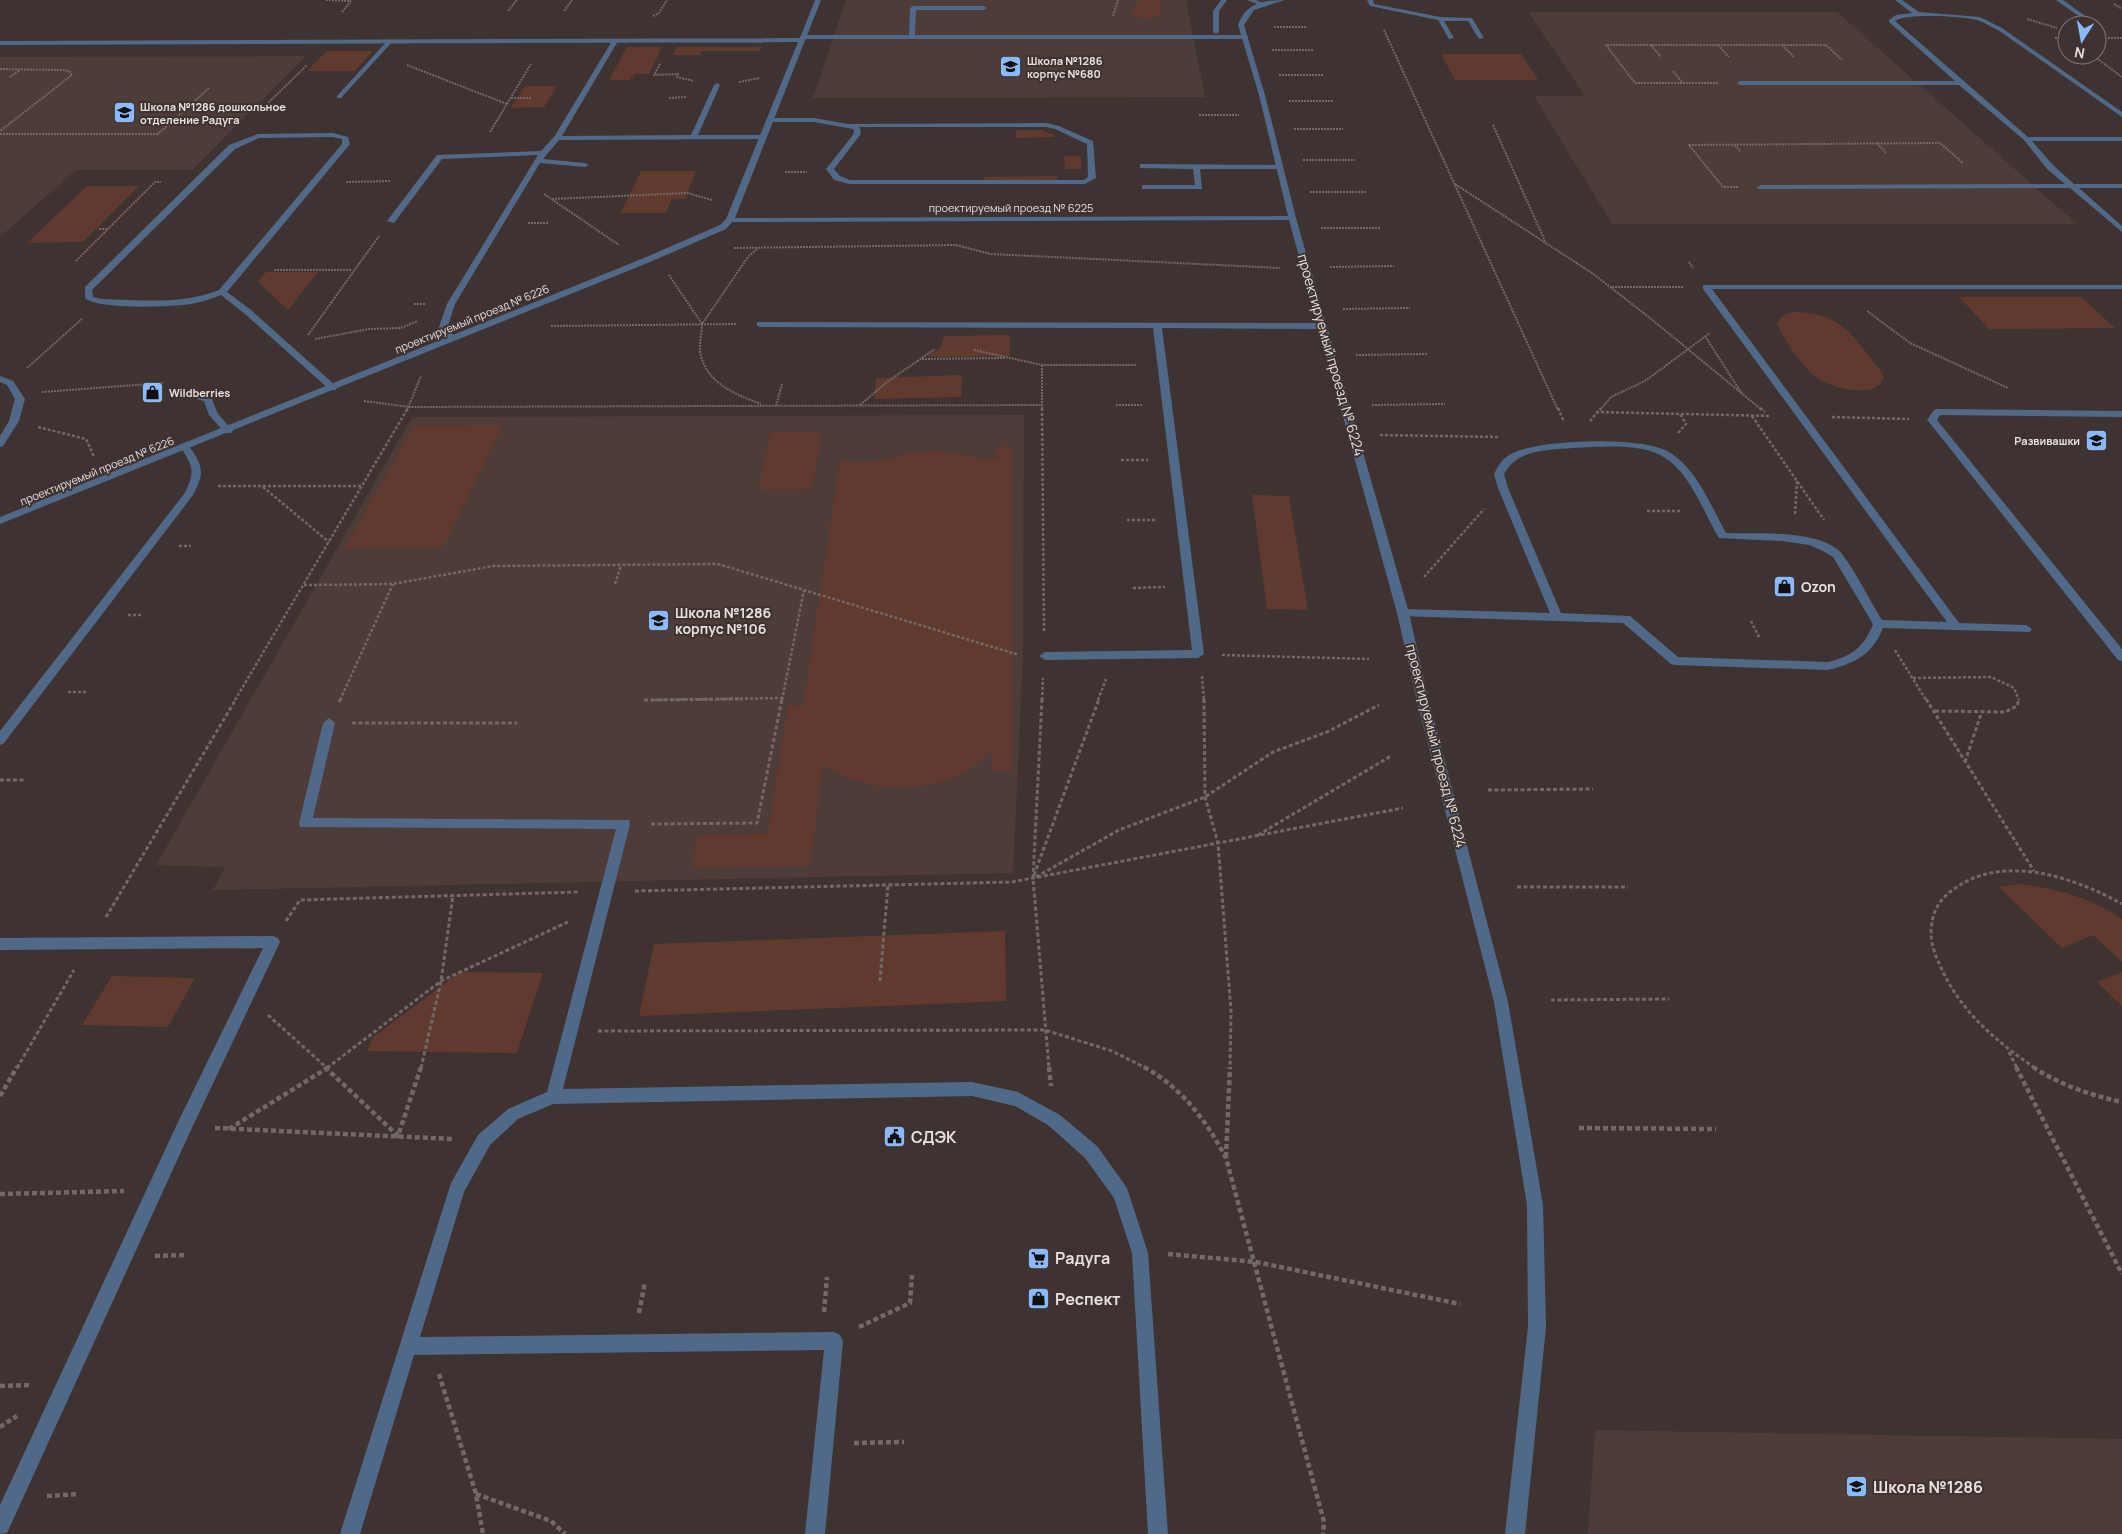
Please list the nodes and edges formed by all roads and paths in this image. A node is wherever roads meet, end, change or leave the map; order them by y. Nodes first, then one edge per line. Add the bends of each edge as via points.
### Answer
1 (326, 0) edge
2 (351, 0) edge
3 (517, 0) edge
4 (572, 0) edge
5 (818, 0) edge
6 (1224, 0) edge
7 (1250, 0) edge
8 (1282, 0) edge
9 (1898, 0) edge
10 (2059, 0) edge
11 (1371, 2) edge
12 (1262, 4) junction
13 (2114, 4) dead end
14 (984, 8) dead end
15 (2122, 9) edge
16 (570, 10) dead end
17 (508, 11) dead end
18 (342, 12) dead end
19 (1917, 14) junction
20 (2081, 15) edge
21 (1440, 19) junction
22 (1266, 27) dead end
23 (1306, 27) dead end
24 (1216, 32) dead end
25 (912, 37) junction
26 (802, 38) junction
27 (1245, 38) junction
28 (1451, 38) dead end
29 (1481, 38) dead end
30 (390, 41) junction
31 (615, 41) junction
32 (0, 43) edge
33 (1651, 45) junction
34 (1718, 45) junction
35 (1782, 45) junction
36 (1272, 50) dead end
37 (1314, 50) dead end
38 (378, 54) junction
39 (1661, 57) dead end
40 (1729, 57) dead end
41 (1794, 57) dead end
42 (311, 60) dead end
43 (662, 60) dead end
44 (533, 61) dead end
45 (0, 69) edge
46 (20, 70) junction
47 (1672, 71) dead end
48 (1271, 75) dead end
49 (1323, 75) dead end
50 (10, 77) dead end
51 (1682, 83) junction
52 (1740, 83) joint
53 (1866, 83) junction
54 (1961, 83) junction
55 (717, 85) joint
56 (209, 88) dead end
57 (339, 97) dead end
58 (511, 98) junction
59 (532, 98) dead end
60 (1288, 101) dead end
61 (1333, 101) dead end
62 (507, 104) junction
63 (1239, 114) dead end
64 (1199, 115) dead end
65 (2122, 115) edge
66 (770, 120) junction
67 (1493, 125) dead end
68 (851, 126) junction
69 (1287, 129) dead end
70 (1343, 129) dead end
71 (0, 131) edge
72 (0, 134) edge
73 (694, 137) junction
74 (762, 137) junction
75 (557, 138) junction
76 (2122, 139) edge
77 (2026, 140) junction
78 (244, 141) junction
79 (1877, 143) junction
80 (1735, 145) junction
81 (1741, 152) dead end
82 (1886, 153) dead end
83 (476, 156) junction
84 (540, 157) junction
85 (1297, 160) dead end
86 (1354, 160) dead end
87 (585, 164) dead end
88 (1143, 166) dead end
89 (1196, 166) junction
90 (1278, 167) junction
91 (785, 172) dead end
92 (790, 172) dead end
93 (421, 181) junction
94 (314, 182) junction
95 (526, 182) junction
96 (1454, 183) junction
97 (2069, 184) junction
98 (1988, 185) junction
99 (2122, 186) edge
100 (1145, 187) dead end
101 (1761, 187) joint
102 (1307, 192) dead end
103 (1367, 192) dead end
104 (552, 200) junction
105 (710, 200) dead end
106 (1292, 218) junction
107 (730, 220) junction
108 (391, 221) joint
109 (1318, 228) dead end
110 (1380, 228) dead end
111 (2122, 230) edge
112 (1546, 241) junction
113 (764, 242) dead end
114 (620, 246) dead end
115 (759, 247) junction
116 (728, 248) dead end
117 (1394, 266) dead end
118 (1329, 267) dead end
119 (1280, 268) dead end
120 (242, 269) junction
121 (353, 270) junction
122 (668, 273) dead end
123 (1612, 287) junction
124 (2122, 287) edge
125 (1706, 288) junction
126 (1835, 288) junction
127 (222, 292) junction
128 (101, 302) junction
129 (1410, 308) dead end
130 (1342, 309) dead end
131 (448, 312) junction
132 (1729, 319) junction
133 (702, 324) junction
134 (760, 324) joint
135 (1157, 325) junction
136 (547, 326) dead end
137 (1322, 326) junction
138 (1706, 336) junction
139 (453, 338) junction
140 (940, 343) dead end
141 (967, 348) dead end
142 (1689, 349) junction
143 (1427, 354) dead end
144 (1356, 355) dead end
145 (1011, 358) junction
146 (921, 359) junction
147 (1162, 364) junction
148 (1042, 365) junction
149 (422, 373) dead end
150 (0, 379) edge
151 (10, 383) junction
152 (782, 384) dead end
153 (333, 388) junction
154 (183, 393) joint
155 (1744, 396) junction
156 (20, 399) junction
157 (356, 400) dead end
158 (1042, 404) junction
159 (1445, 404) dead end
160 (1372, 405) dead end
161 (764, 406) junction
162 (776, 406) junction
163 (859, 406) junction
164 (409, 407) junction
165 (1596, 412) junction
166 (2038, 412) junction
167 (2122, 414) edge
168 (1752, 415) junction
169 (1770, 416) junction
170 (1801, 416) junction
171 (1932, 420) junction
172 (14, 421) junction
173 (228, 431) junction
174 (1353, 434) junction
175 (1502, 437) dead end
176 (0, 444) edge
177 (1574, 444) junction
178 (186, 448) junction
179 (97, 462) dead end
180 (1797, 480) junction
181 (263, 486) junction
182 (363, 486) junction
183 (193, 487) junction
184 (1503, 488) junction
185 (1646, 511) dead end
186 (1708, 511) junction
187 (0, 521) edge
188 (1793, 539) junction
189 (330, 542) junction
190 (1837, 555) junction
191 (621, 565) junction
192 (1424, 577) dead end
193 (393, 584) junction
194 (615, 584) dead end
195 (304, 585) junction
196 (804, 590) junction
197 (1404, 613) junction
198 (1557, 616) junction
199 (1879, 624) junction
200 (1956, 627) junction
201 (2026, 630) dead end
202 (1198, 654) junction
203 (1115, 655) junction
204 (1023, 656) dead end
205 (1045, 656) junction
206 (2122, 656) edge
207 (1369, 659) dead end
208 (1913, 678) junction
209 (782, 698) junction
210 (644, 700) dead end
211 (1379, 704) dead end
212 (1982, 711) junction
213 (1934, 712) junction
214 (329, 723) junction
215 (517, 723) dead end
216 (0, 740) edge
217 (1391, 756) dead end
218 (1965, 762) junction
219 (0, 780) edge
220 (25, 780) dead end
221 (1593, 789) dead end
222 (1488, 790) dead end
223 (1204, 797) junction
224 (1403, 808) dead end
225 (624, 824) junction
226 (1257, 836) junction
227 (1218, 843) junction
228 (2034, 872) junction
229 (1033, 878) junction
230 (888, 885) junction
231 (1517, 887) dead end
232 (1628, 887) dead end
233 (453, 895) junction
234 (604, 899) junction
235 (2122, 904) edge
236 (272, 942) junction
237 (0, 944) edge
238 (89, 944) junction
239 (880, 980) dead end
240 (441, 981) junction
241 (247, 997) junction
242 (1551, 1000) dead end
243 (1669, 1000) dead end
244 (2008, 1051) junction
245 (327, 1068) junction
246 (0, 1096) edge
247 (553, 1098) junction
248 (2122, 1102) edge
249 (1054, 1120) junction
250 (184, 1126) junction
251 (1579, 1128) dead end
252 (229, 1129) junction
253 (1716, 1129) dead end
254 (398, 1136) junction
255 (484, 1140) junction
256 (1226, 1158) dead end
257 (154, 1191) junction
258 (0, 1194) edge
259 (1140, 1253) junction
260 (2122, 1274) edge
261 (912, 1275) dead end
262 (1460, 1304) dead end
263 (834, 1341) junction
264 (408, 1346) junction
265 (433, 1346) junction
266 (904, 1442) dead end
267 (824, 1444) junction
268 (476, 1494) junction
269 (0, 1526) edge
270 (350, 1534) edge
271 (483, 1534) edge
272 (566, 1534) edge
273 (814, 1534) edge
274 (1158, 1534) edge
275 (1515, 1534) edge

1 - 2 path
2 - 18 path
3 - 17 path
4 - 16 path via 565,10
5 - 26 street
6 - 24 street via 1216,11
7 - 12 street
8 - 12 street, проектируемый проезд № 6224
9 - 19 street
10 - 20 street
11 - 21 street
11 - 96 path
12 - 27 street, проектируемый проезд № 6224 via 1255,5 1244,14 1241,25
13 - 15 path
14 - 25 street via 913,8
19 - 54 street via 1898,16 1891,21
19 - 65 street via 1962,15 1989,22
21 - 28 street
21 - 29 street via 1470,19
22 - 23 path
25 - 26 street
25 - 27 street
26 - 31 street
26 - 66 street
27 - 90 street, проектируемый проезд № 6224
30 - 31 street
30 - 32 street
30 - 38 street
31 - 75 street
33 - 34 path
33 - 39 path
33 - 51 path via 1606,45 1635,83
34 - 35 path
34 - 40 path
35 - 41 path
35 - 53 path via 1826,45
36 - 37 path
38 - 57 street
38 - 62 path
42 - 78 path via 243,128
43 - 55 path via 654,75 678,74 677,77
44 - 58 path
45 - 46 path
46 - 50 path
46 - 71 path via 61,70 72,75
47 - 51 path
48 - 49 path
51 - 52 path
52 - 53 street
53 - 54 street
54 - 77 street
55 - 73 street
56 - 72 path via 158,134
58 - 59 path
58 - 62 path
60 - 61 path
62 - 83 path
63 - 64 path
66 - 68 street via 814,120
66 - 74 street
67 - 112 path
68 - 68 street via 1052,125 1090,143 1092,178 1085,182 849,182 837,178 830,169 856,135 856,128
69 - 70 path
73 - 74 street
73 - 75 street
74 - 107 street
75 - 84 street
76 - 77 street
77 - 97 street
78 - 94 street via 258,136 333,135 346,138 346,144
78 - 128 street via 232,147 88,289 88,298
79 - 80 path
79 - 82 path
79 - 98 path via 1940,143
80 - 81 path
80 - 101 path via 1688,145 1723,187
83 - 84 street
83 - 93 street via 440,157
84 - 87 street
84 - 95 street
85 - 86 path
88 - 89 street
89 - 90 street
89 - 100 street via 1199,187
90 - 106 street, проектируемый проезд № 6224
91 - 92 path
93 - 94 path
93 - 108 street
94 - 120 street
95 - 104 path
95 - 131 street
96 - 112 path
96 - 177 path
97 - 98 street
97 - 99 street
97 - 111 street
98 - 101 street
102 - 103 path
104 - 105 path via 688,193
104 - 114 path
106 - 107 street, проектируемый проезд № 6225
106 - 137 street, проектируемый проезд № 6224
107 - 139 street, проектируемый проезд № 6226 via 710,233 656,257
108 - 121 path
109 - 110 path
112 - 123 path
113 - 115 path
115 - 116 path
115 - 119 path via 956,245 991,254
115 - 133 path via 748,257
117 - 118 path
120 - 121 path
120 - 127 street
121 - 131 path via 304,340 369,329 402,328
122 - 133 path
123 - 125 path
123 - 142 path
124 - 126 street
125 - 126 street
125 - 132 street
126 - 166 path via 1910,342 2015,391
127 - 128 street via 206,300 184,303
127 - 153 street
128 - 151 path
129 - 130 path
131 - 139 street via 442,330
132 - 138 path
132 - 170 street
133 - 134 path
133 - 136 path
133 - 161 path via 701,356 711,374 730,392
134 - 135 street
135 - 137 street
135 - 147 street
137 - 174 street, проектируемый проезд № 6224
138 - 142 path
138 - 155 path
139 - 153 street, проектируемый проезд № 6226
140 - 146 path
141 - 145 path
142 - 155 path
142 - 165 path via 1645,381 1611,397
143 - 144 path
145 - 146 path
145 - 148 path
146 - 163 path
147 - 148 path
147 - 202 street
148 - 158 path
149 - 164 path
150 - 151 street
151 - 156 street
152 - 162 path
153 - 173 street, проектируемый проезд № 6226
154 - 156 path via 176,383 135,384 46,391
154 - 173 street via 208,399 214,415
155 - 169 path
156 - 172 street
157 - 164 path
158 - 163 path
158 - 205 path
159 - 160 path
161 - 162 path
161 - 164 path
162 - 163 path
164 - 182 path
165 - 168 path
165 - 177 path
166 - 167 street
166 - 171 street via 1937,412
168 - 169 path
168 - 180 path
169 - 170 path
170 - 171 path
170 - 200 street
171 - 206 street
172 - 176 street
172 - 179 path via 86,439
173 - 178 street, проектируемый проезд № 6226
174 - 175 path
174 - 197 street, проектируемый проезд № 6224
177 - 184 street via 1524,452 1505,461 1499,474
177 - 186 street via 1663,452 1681,466
178 - 183 street via 198,466 198,479
178 - 187 street, проектируемый проезд № 6226
180 - 188 path
180 - 190 path via 1840,541
181 - 182 path
181 - 183 path
181 - 189 path
182 - 189 path
183 - 216 street
184 - 192 path
184 - 198 street
185 - 186 path
186 - 188 street via 1723,536
188 - 190 street via 1811,541
189 - 195 path
190 - 199 street
191 - 193 path via 492,566
191 - 194 path
191 - 196 path via 718,564
193 - 195 path
193 - 214 path
195 - 238 path
196 - 204 path
196 - 209 path
197 - 198 street
197 - 275 street, проектируемый проезд № 6224 via 1424,706 1501,1002 1535,1205 1538,1327
198 - 199 street via 1626,620 1675,661 1828,666 1844,663 1858,655 1874,640
199 - 200 street
199 - 208 path
200 - 201 street
202 - 203 street
202 - 207 path
202 - 223 path via 1204,689
203 - 205 street
203 - 229 path
205 - 229 path
208 - 212 path via 1992,677 2014,688 2020,699 2012,710
208 - 213 path
209 - 210 path
209 - 225 path via 757,824
211 - 223 path via 1327,732 1274,752
212 - 213 path
212 - 218 path
213 - 218 path
214 - 215 path
214 - 225 street via 304,823
217 - 226 path
218 - 228 path
219 - 220 path
221 - 222 path
223 - 227 path
223 - 229 path via 1119,830
224 - 226 path
225 - 234 street
226 - 227 path
227 - 229 path
227 - 256 path via 1231,1011
228 - 235 path via 2075,882
228 - 244 path via 1992,871 1958,882 1937,904 1931,935 1941,973 1962,1005
229 - 230 path via 1012,882
229 - 249 path
230 - 234 path
230 - 239 path
231 - 232 path
233 - 234 path
233 - 236 path via 300,900
233 - 240 path
234 - 240 path
234 - 247 street
236 - 238 street
236 - 241 street
237 - 238 street
238 - 246 path
240 - 245 path
240 - 254 path via 426,1053
241 - 245 path
241 - 250 street
242 - 243 path
244 - 248 path via 2058,1082
244 - 260 path
245 - 252 path
245 - 254 path
247 - 249 street via 972,1089 1018,1099
247 - 255 street via 513,1114
249 - 259 street via 1091,1152 1122,1194
250 - 252 path
250 - 257 street
251 - 253 path
252 - 254 path
254 - 255 path
255 - 264 street via 457,1189
257 - 258 path
257 - 269 street
259 - 262 path via 1256,1262
259 - 274 street
261 - 263 path via 910,1303
263 - 265 street
263 - 267 street
264 - 265 street
264 - 270 street
265 - 268 path via 440,1382
266 - 267 path
267 - 273 street
268 - 271 path
268 - 272 path via 552,1521

